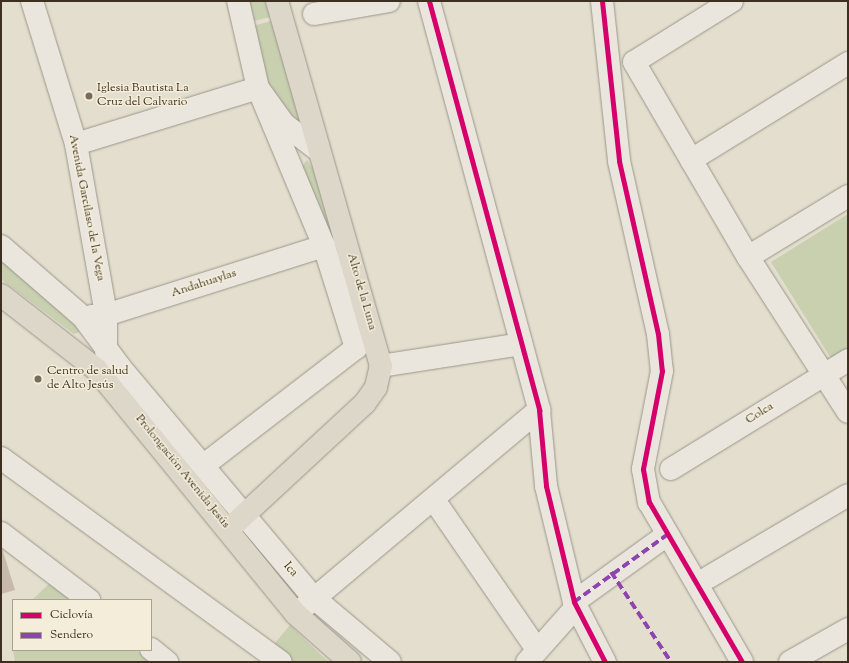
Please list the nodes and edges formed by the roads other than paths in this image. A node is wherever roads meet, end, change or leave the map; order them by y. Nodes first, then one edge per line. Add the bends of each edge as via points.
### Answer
1 (32, 1) edge
2 (238, 1) edge
3 (277, 1) edge
4 (389, 1) edge
5 (429, 1) edge
6 (602, 1) edge
7 (732, 1) edge
8 (314, 14) dead end
9 (848, 63) edge
10 (258, 88) junction
11 (76, 144) junction
12 (319, 151) junction
13 (691, 160) junction
14 (848, 196) edge
15 (1, 246) edge
16 (324, 246) junction
17 (748, 257) junction
18 (1, 295) edge
19 (106, 315) junction
20 (83, 317) junction
21 (521, 344) junction
22 (108, 349) junction
23 (848, 360) edge
24 (381, 366) junction
25 (96, 369) junction
26 (824, 375) junction
27 (539, 410) junction
28 (848, 412) edge
29 (1, 458) edge
30 (204, 465) junction
31 (672, 469) dead end
32 (848, 495) edge
33 (434, 500) junction
34 (237, 523) junction
35 (1, 533) edge
36 (667, 535) junction
37 (708, 578) dead end
38 (314, 598) junction
39 (88, 599) edge
40 (575, 604) junction
41 (296, 614) junction
42 (848, 629) edge
43 (152, 650) edge
44 (532, 655) edge
45 (168, 662) edge
46 (281, 662) edge
47 (350, 662) edge
48 (390, 662) edge
49 (606, 662) edge
50 (742, 662) edge
51 (790, 662) edge

1 - 11 street, Avenida Garcilaso de la Vega
2 - 10 street
3 - 12 main road, Alto de la Luna
4 - 8 street
5 - 21 street
6 - 36 street via 619,161 658,334 662,371 643,469 649,502
7 - 13 street via 634,62
9 - 13 street
10 - 11 street
10 - 12 street via 284,124
10 - 16 street
11 - 19 street, Avenida Garcilaso de la Vega
12 - 24 main road, Alto de la Luna
13 - 17 street
14 - 17 street
15 - 20 street, Ica
16 - 19 street, Andahuaylas
16 - 30 street via 356,348
17 - 26 street
18 - 25 main road, Prolongación Avenida Jesús
19 - 20 street, Andahuaylas
19 - 22 street, Avenida Garcilaso de la Vega
20 - 22 street, Ica
21 - 24 street
21 - 27 street
22 - 25 street
22 - 30 street, Ica
23 - 26 street, Colca
24 - 34 main road, Alto de la Luna via 376,387 366,403
25 - 34 main road, Prolongación Avenida Jesús
26 - 28 street
26 - 31 street, Colca
27 - 33 street
27 - 40 street via 546,486
29 - 46 street
30 - 34 street, Ica
32 - 37 street
33 - 38 street
33 - 44 street
34 - 38 street, Ica
34 - 41 main road, Prolongación Avenida Jesús
35 - 39 street
36 - 40 street
36 - 50 street
38 - 41 street
38 - 48 street, Ica
40 - 44 street
40 - 49 street
41 - 47 main road, Prolongación Avenida Jesús
42 - 51 street
43 - 45 street

